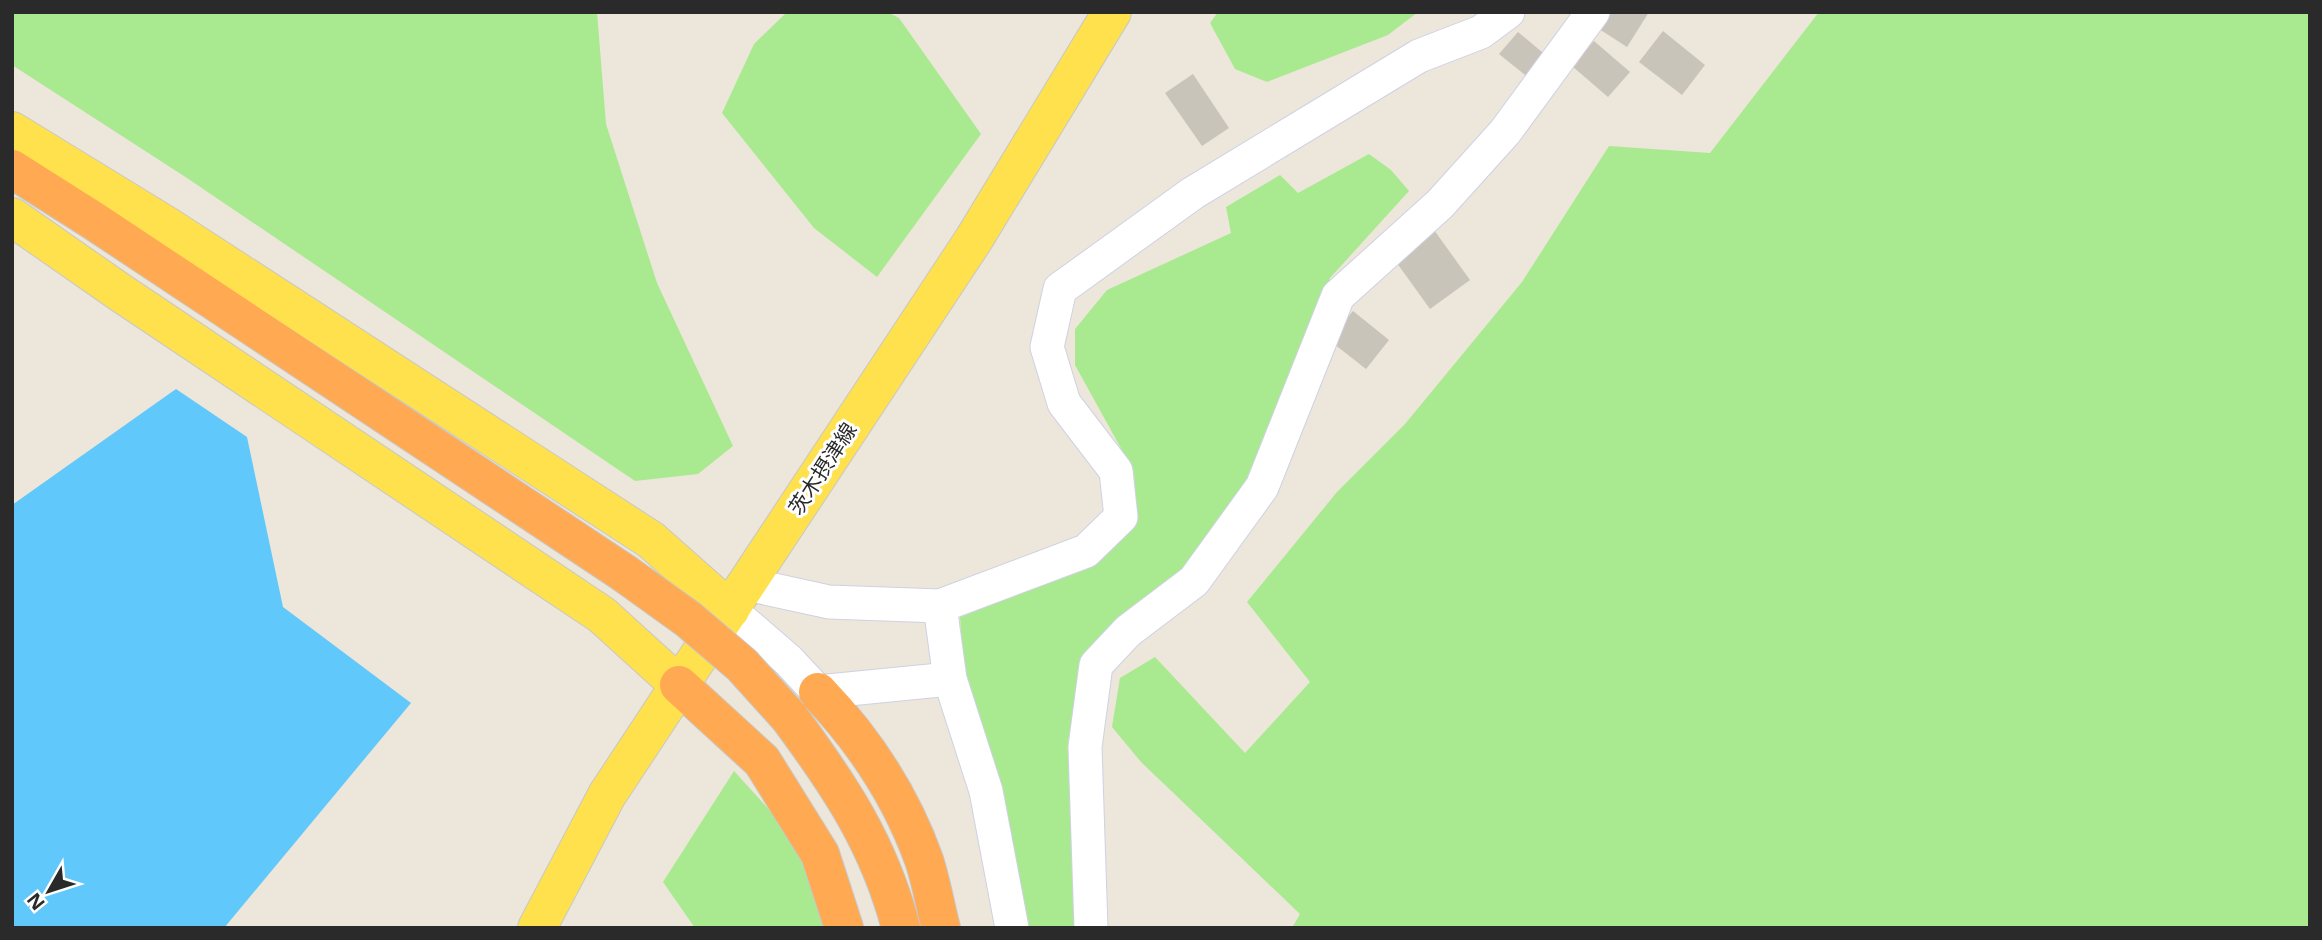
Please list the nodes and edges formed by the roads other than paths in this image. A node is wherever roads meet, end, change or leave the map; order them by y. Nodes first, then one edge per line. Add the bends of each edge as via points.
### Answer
1 (1112, 12) edge
2 (1508, 12) edge
3 (1593, 12) edge
4 (12, 131) edge
5 (12, 169) edge
6 (12, 217) edge
7 (158, 241) junction
8 (739, 597) junction
9 (940, 606) junction
10 (950, 679) junction
11 (679, 685) junction
12 (818, 692) junction
13 (537, 928) edge
14 (844, 928) edge
15 (901, 928) edge
16 (941, 928) edge
17 (1012, 928) edge
18 (1091, 928) edge

1 - 8 main road, 茨木摂津線 via 974,239
2 - 9 street via 1481,32 1419,56 1193,193 1060,289 1047,347 1064,403 1116,471 1121,517 1086,551
3 - 18 street via 1504,132 1440,204 1338,296 1262,487 1194,581 1128,631 1096,664 1085,747
4 - 7 main road
5 - 7 highway
6 - 11 main road via 602,614
7 - 8 main road
7 - 15 highway, bridge via 688,619 741,665 789,718 835,780 892,891
8 - 9 street
8 - 11 main road, 茨木摂津線
8 - 12 street
9 - 10 street
10 - 12 street
10 - 17 street via 986,791
11 - 13 main road, 茨木摂津線 via 607,795
11 - 14 highway via 762,761 820,854
12 - 16 highway via 887,779 924,860

